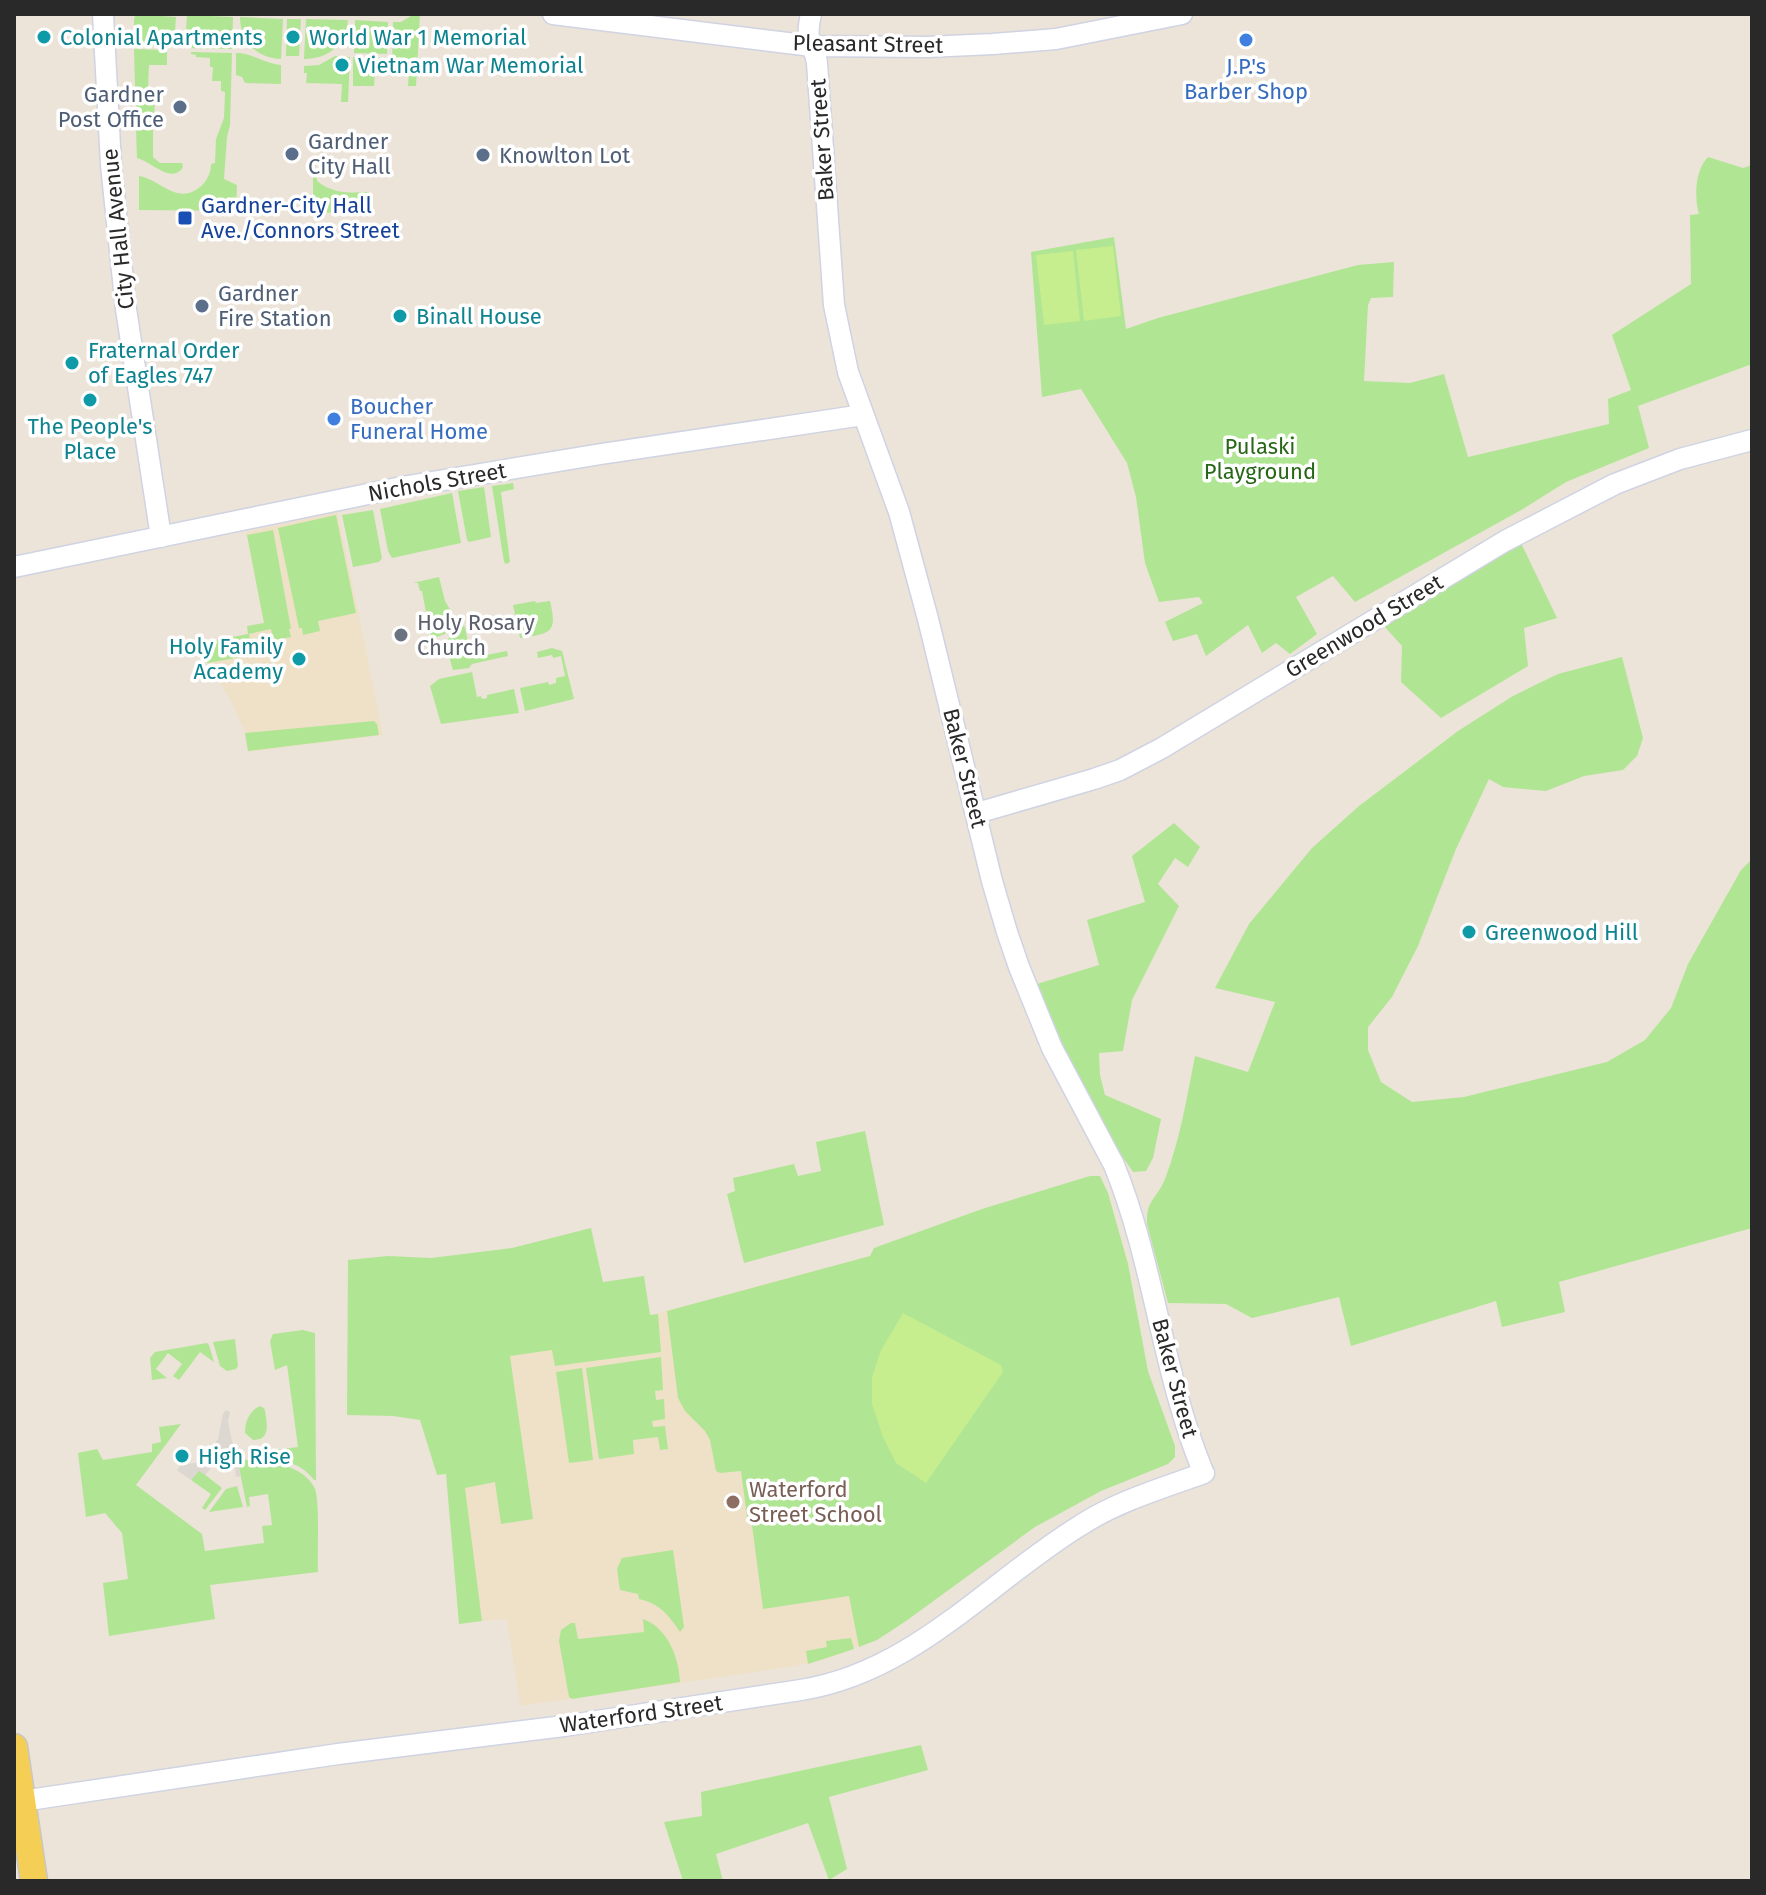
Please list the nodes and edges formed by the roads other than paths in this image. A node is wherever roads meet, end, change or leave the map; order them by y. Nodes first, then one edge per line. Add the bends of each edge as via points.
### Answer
1 (103, 14) edge
2 (553, 14) edge
3 (811, 14) edge
4 (1182, 14) edge
5 (812, 46) junction
6 (863, 415) junction
7 (1752, 440) edge
8 (161, 537) junction
9 (14, 567) edge
10 (977, 813) junction
11 (1203, 1471) joint
12 (14, 1747) edge
13 (22, 1801) junction
14 (34, 1881) edge

1 - 8 street, City Hall Avenue via 126,309
2 - 5 street, Pleasant Street
3 - 5 street, Baker Street
4 - 5 street, Pleasant Street via 1031,42
5 - 6 street, Baker Street via 834,305
6 - 8 street, Nichols Street via 402,487
6 - 10 street, Baker Street via 899,512
7 - 10 street, Greenwood Street via 1615,484 1505,541 1120,770
8 - 9 street, Nichols Street
10 - 11 street, Baker Street via 1003,919 1032,1002 1125,1194 1179,1405
11 - 13 street, Waterford Street via 1083,1523 917,1644 839,1682
12 - 13 main road
13 - 14 main road

